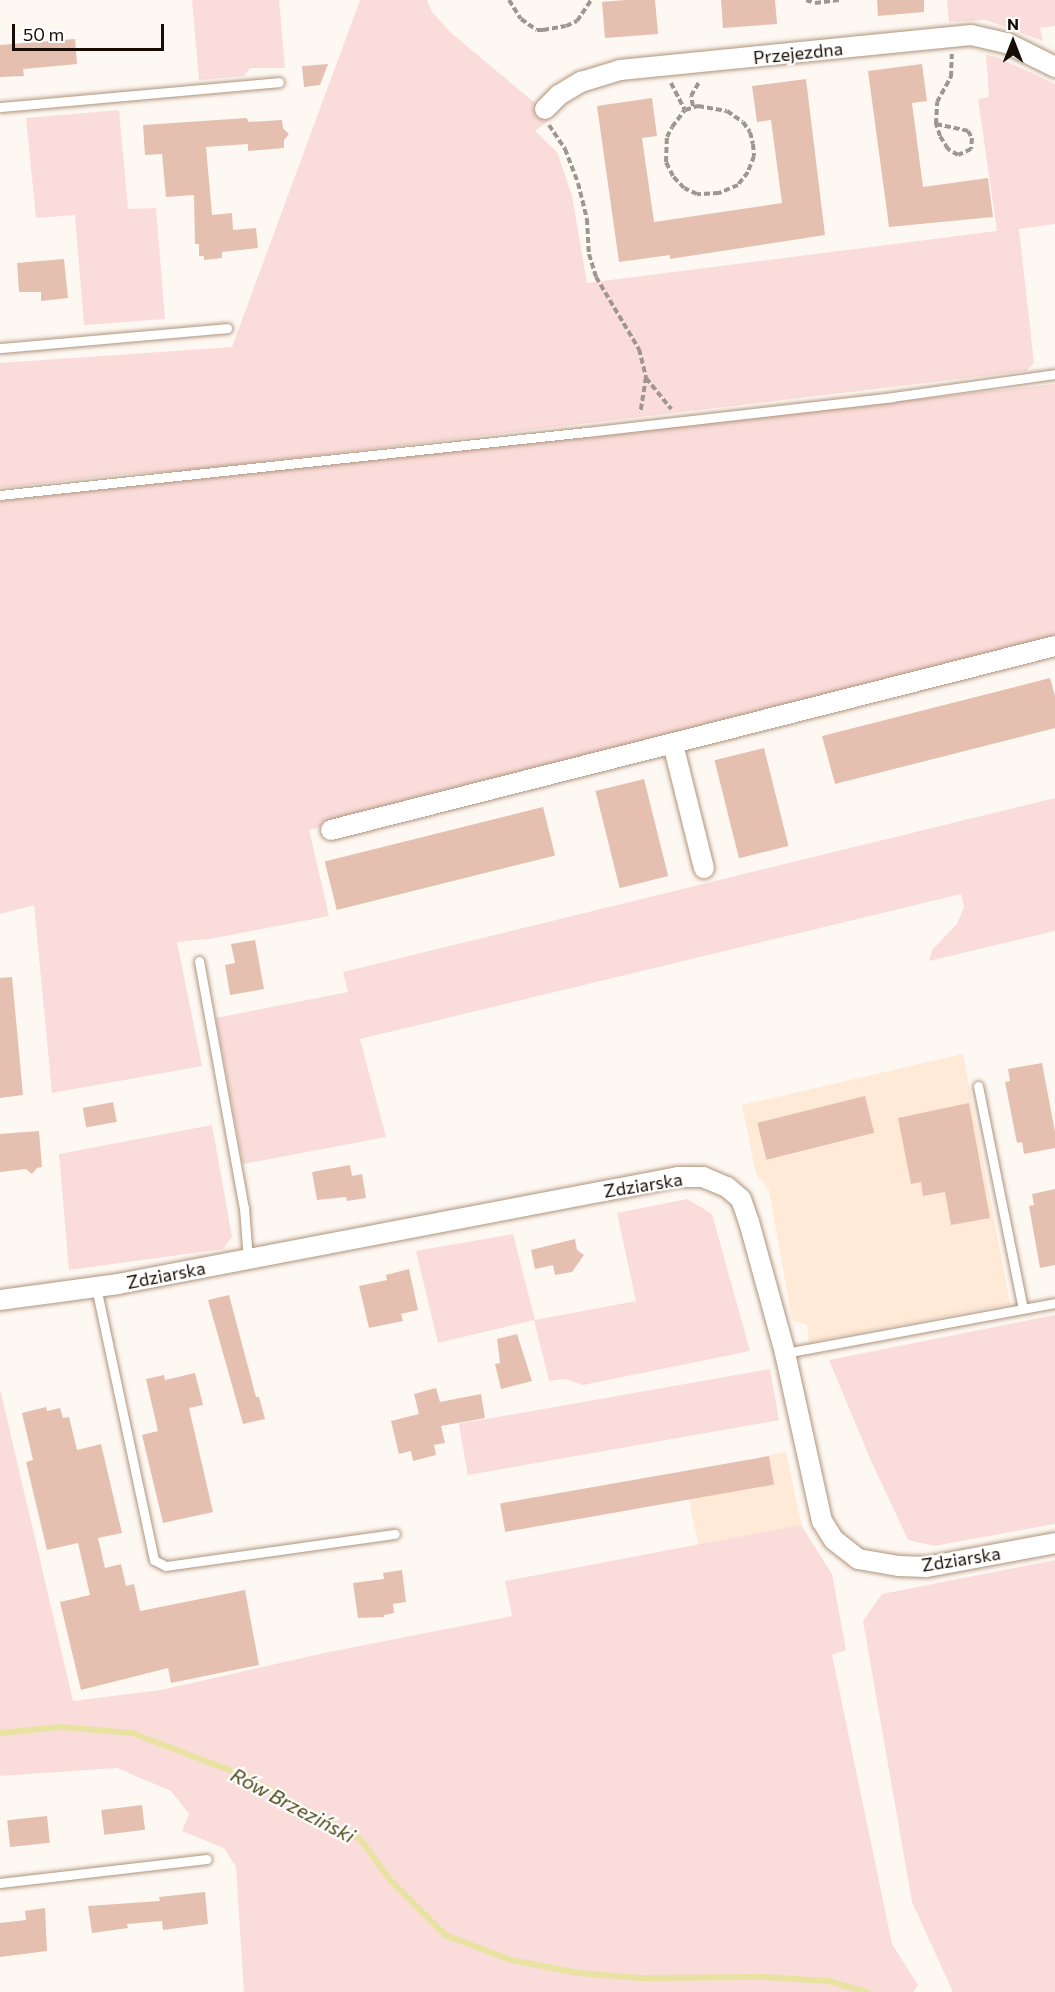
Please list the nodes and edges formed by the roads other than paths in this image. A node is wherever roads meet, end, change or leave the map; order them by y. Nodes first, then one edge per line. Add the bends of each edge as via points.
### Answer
1 (1055, 67) edge
2 (279, 82) dead end
3 (0, 107) edge
4 (548, 116) road end
5 (227, 328) dead end
6 (0, 348) edge
7 (1055, 374) edge
8 (0, 495) edge
9 (1055, 646) edge
10 (673, 744) junction
11 (331, 830) dead end
12 (704, 868) dead end
13 (199, 961) dead end
14 (978, 1086) dead end
15 (248, 1260) junction
16 (96, 1287) junction
17 (0, 1300) edge
18 (1055, 1303) edge
19 (1023, 1309) junction
20 (785, 1353) junction
21 (395, 1534) dead end
22 (1055, 1543) edge
23 (207, 1859) dead end
24 (0, 1883) edge

1 - 4 street, Przejezdna via 1007,44 971,35 620,70 581,82 559,95
2 - 3 lane
5 - 6 lane
7 - 8 lane via 892,397
9 - 10 street
10 - 11 street
10 - 12 street
13 - 15 lane via 244,1208
14 - 19 lane
15 - 16 street, Zdziarska
15 - 20 street, Zdziarska via 678,1177 703,1177 727,1187 741,1199
16 - 17 street, Zdziarska
16 - 21 lane via 154,1560 166,1566
18 - 19 lane
19 - 20 lane
20 - 22 street, Zdziarska via 822,1521 834,1540 858,1559 883,1565 926,1567
23 - 24 lane

